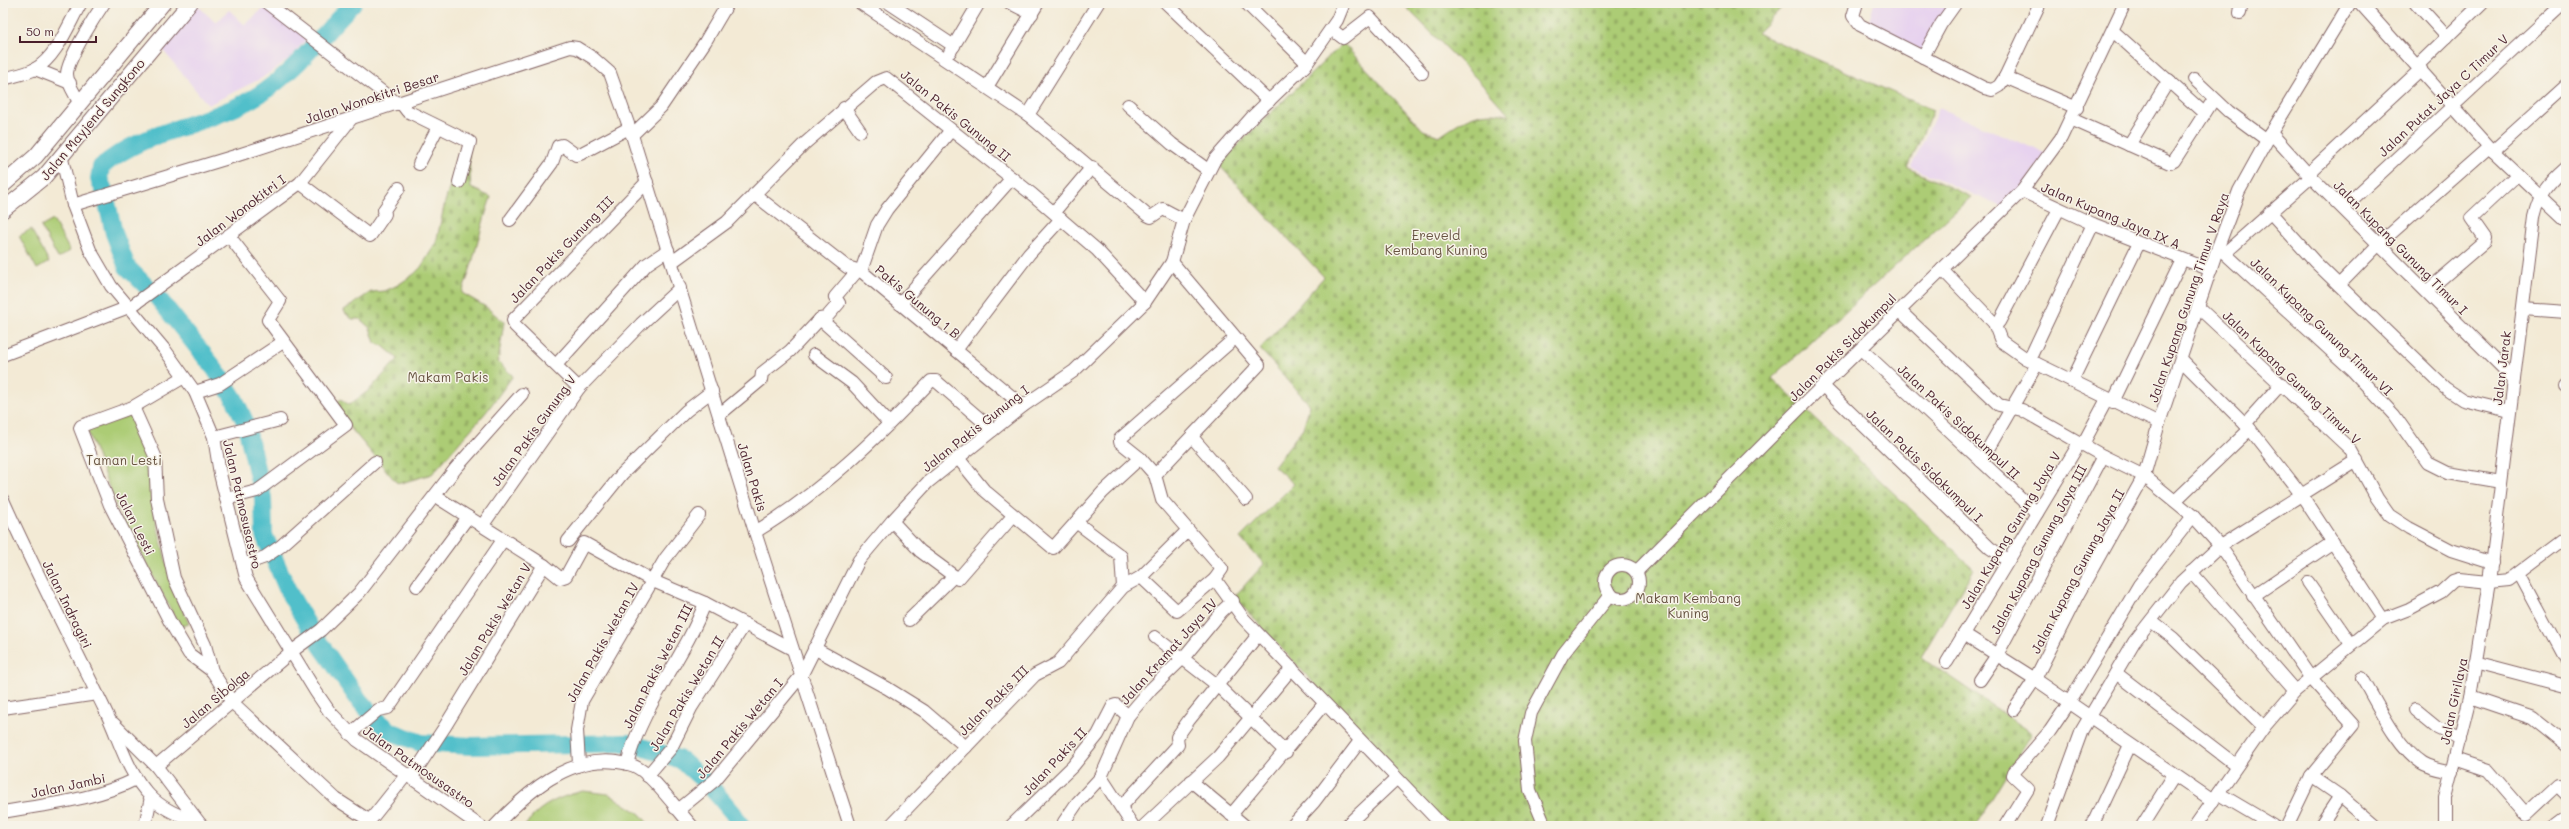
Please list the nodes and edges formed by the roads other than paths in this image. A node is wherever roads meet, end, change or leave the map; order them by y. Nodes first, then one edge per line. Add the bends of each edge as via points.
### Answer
1 (81, 3) edge
2 (104, 3) edge
3 (163, 3) edge
4 (190, 3) edge
5 (267, 3) edge
6 (728, 3) edge
7 (860, 3) edge
8 (889, 3) edge
9 (979, 3) edge
10 (1010, 3) edge
11 (1038, 3) edge
12 (1098, 3) edge
13 (1166, 3) edge
14 (1246, 3) edge
15 (1344, 3) edge
16 (1858, 3) edge
17 (1956, 3) edge
18 (2040, 3) edge
19 (2125, 3) edge
20 (2350, 3) edge
21 (2360, 3) edge
22 (2416, 3) edge
23 (2482, 3) edge
24 (2564, 3) edge
25 (1032, 14) junction
26 (1331, 29) junction
27 (2113, 31) junction
28 (2446, 37) junction
29 (954, 46) junction
30 (1923, 57) junction
31 (946, 59) junction
32 (1307, 63) junction
33 (2419, 67) junction
34 (36, 69) junction
35 (1422, 73) dead end
36 (2005, 78) junction
37 (3, 79) edge
38 (2194, 79) dead end
39 (2169, 80) junction
40 (70, 83) junction
41 (2566, 85) edge
42 (987, 87) junction
43 (2214, 99) junction
44 (1268, 101) junction
45 (79, 102) junction
46 (400, 104) junction
47 (1128, 105) dead end
48 (2452, 105) junction
49 (844, 108) junction
50 (2077, 108) junction
51 (2204, 113) junction
52 (1028, 116) junction
53 (351, 119) junction
54 (2071, 119) junction
55 (438, 127) junction
56 (951, 130) junction
57 (630, 131) junction
58 (860, 131) dead end
59 (2269, 136) junction
60 (2129, 145) junction
61 (2491, 149) junction
62 (62, 155) junction
63 (419, 164) dead end
64 (1092, 167) junction
65 (2566, 168) edge
66 (1208, 170) junction
67 (2309, 175) junction
68 (2517, 175) junction
69 (1012, 178) junction
70 (459, 182) dead end
71 (647, 182) junction
72 (300, 183) junction
73 (3, 185) edge
74 (399, 188) dead end
75 (2022, 191) junction
76 (754, 194) junction
77 (2540, 195) junction
78 (73, 205) junction
79 (2343, 208) junction
80 (2059, 209) junction
81 (3, 210) edge
82 (2270, 212) junction
83 (1057, 216) junction
84 (510, 220) dead end
85 (1184, 220) junction
86 (2566, 220) edge
87 (2093, 224) junction
88 (229, 236) junction
89 (2139, 243) junction
90 (2379, 244) junction
91 (668, 250) junction
92 (2221, 250) junction
93 (2182, 260) junction
94 (672, 262) junction
95 (1172, 262) junction
96 (1942, 269) junction
97 (2211, 270) junction
98 (859, 271) junction
99 (2339, 285) junction
100 (680, 288) junction
101 (2427, 291) junction
102 (1145, 302) junction
103 (900, 304) junction
104 (129, 308) junction
105 (2199, 308) junction
106 (2522, 308) junction
107 (1899, 310) junction
108 (2566, 312) edge
109 (820, 319) junction
110 (1994, 324) junction
111 (1235, 338) junction
112 (283, 342) junction
113 (1861, 349) junction
114 (956, 350) junction
115 (3, 355) edge
116 (814, 355) dead end
117 (2181, 360) junction
118 (2034, 361) junction
119 (556, 365) junction
120 (184, 377) junction
121 (886, 378) dead end
122 (2514, 379) junction
123 (2072, 381) junction
124 (2281, 384) junction
125 (1824, 387) junction
126 (579, 388) junction
127 (712, 391) junction
128 (195, 392) junction
129 (522, 394) dead end
130 (2110, 400) junction
131 (1023, 406) junction
132 (133, 407) junction
133 (2013, 407) junction
134 (2509, 411) junction
135 (719, 415) junction
136 (280, 420) dead end
137 (889, 423) junction
138 (2159, 423) junction
139 (2248, 426) junction
140 (993, 430) junction
141 (214, 437) junction
142 (1192, 437) junction
143 (2082, 443) junction
144 (2103, 456) junction
145 (958, 458) junction
146 (1140, 458) junction
147 (2357, 460) junction
148 (1981, 461) junction
149 (375, 462) dead end
150 (1155, 475) junction
151 (2144, 476) junction
152 (2501, 482) junction
153 (2301, 494) junction
154 (435, 496) junction
155 (226, 499) junction
156 (1246, 499) dead end
157 (3, 500) edge
158 (2174, 501) junction
159 (2038, 513) junction
160 (699, 514) dead end
161 (1014, 516) junction
162 (2192, 516) junction
163 (468, 517) junction
164 (892, 520) junction
165 (1076, 522) junction
166 (482, 526) junction
167 (1187, 531) junction
168 (755, 532) junction
169 (503, 540) junction
170 (2333, 542) junction
171 (584, 543) junction
172 (2564, 544) edge
173 (2220, 546) junction
174 (2008, 560) junction
175 (2492, 563) junction
176 (243, 565) junction
177 (544, 565) junction
178 (1637, 572) junction
179 (2191, 572) junction
180 (2519, 573) junction
181 (1219, 574) junction
182 (954, 576) junction
183 (1141, 577) junction
184 (653, 581) junction
185 (2308, 582) dead end
186 (2490, 582) junction
187 (417, 586) dead end
188 (1122, 587) junction
189 (1611, 594) junction
190 (2253, 596) junction
191 (1233, 602) junction
192 (705, 603) junction
193 (2383, 619) junction
194 (909, 620) dead end
195 (2151, 621) junction
196 (745, 624) junction
197 (1964, 634) junction
198 (1258, 635) junction
199 (1155, 636) dead end
200 (2351, 644) junction
201 (814, 648) junction
202 (792, 649) junction
203 (291, 652) junction
204 (1997, 655) junction
205 (1184, 658) junction
206 (2566, 660) edge
207 (1947, 662) dead end
208 (2476, 662) junction
209 (1292, 668) junction
210 (212, 670) junction
211 (2116, 673) junction
212 (801, 676) junction
213 (2310, 677) junction
214 (2362, 678) dead end
215 (2035, 679) junction
216 (1980, 680) dead end
217 (1217, 685) junction
218 (2566, 686) edge
219 (2295, 691) junction
220 (97, 694) junction
221 (2470, 697) junction
222 (232, 702) junction
223 (2069, 703) junction
224 (1324, 704) junction
225 (3, 708) edge
226 (2014, 710) dead end
227 (2415, 710) dead end
228 (1128, 716) junction
229 (2090, 717) junction
230 (1250, 718) junction
231 (110, 720) junction
232 (2264, 727) junction
233 (350, 734) junction
234 (2460, 739) junction
235 (1360, 741) junction
236 (2130, 745) junction
237 (2566, 745) edge
238 (966, 747) junction
239 (1286, 752) junction
240 (2455, 759) junction
241 (579, 764) junction
242 (628, 764) junction
243 (2236, 765) junction
244 (156, 766) junction
245 (2452, 772) junction
246 (2174, 775) junction
247 (409, 776) junction
248 (647, 776) junction
249 (2311, 776) junction
250 (1101, 777) junction
251 (136, 778) junction
252 (1396, 779) junction
253 (1191, 782) junction
254 (2566, 794) edge
255 (2340, 796) junction
256 (151, 797) junction
257 (2216, 797) junction
258 (1121, 807) junction
259 (676, 808) junction
260 (3, 812) edge
261 (1230, 816) junction
262 (2566, 817) edge
263 (1066, 824) edge
264 (1436, 824) edge
265 (2442, 824) edge
266 (145, 826) edge
267 (202, 826) edge
268 (480, 826) edge
269 (495, 826) edge
270 (692, 826) edge
271 (850, 826) edge
272 (890, 826) edge
273 (1011, 826) edge
274 (1133, 826) edge
275 (1144, 826) edge
276 (1245, 826) edge
277 (1292, 826) edge
278 (1346, 826) edge
279 (1545, 826) edge
280 (2005, 826) edge
281 (2047, 826) edge
282 (2092, 826) edge
283 (2142, 826) edge
284 (2195, 826) edge
285 (2274, 826) edge
286 (2287, 826) edge
287 (2320, 826) edge
288 (2375, 826) edge
289 (2554, 826) edge

1 - 34 street via 56,47
2 - 40 street via 70,64 67,76
3 - 45 main road, Jalan Mayjend Sungkono
4 - 62 main road, Jalan Mayjend Sungkono
5 - 46 street
6 - 57 street via 661,107
7 - 31 street
8 - 29 street
9 - 29 street
10 - 25 street
11 - 25 street
12 - 52 street
13 - 44 street
14 - 32 street
15 - 26 street, Jalan Pakis Gunung I
16 - 30 street via 1852,14 1856,22
17 - 30 street
18 - 36 street
19 - 27 street, Jalan Pakis Sidokumpul
20 - 59 street, Jalan Kupang Gunung Timur V Raya
21 - 33 street
22 - 28 street
23 - 28 street
24 - 48 street, Jalan Putat Jaya C Timur V
25 - 42 street
26 - 32 street, Jalan Pakis Gunung I
26 - 35 street via 1343,38 1369,17
27 - 39 street
27 - 50 street, Jalan Pakis Sidokumpul
28 - 33 street
29 - 31 street
30 - 36 street via 1989,90 1996,89
31 - 42 street
32 - 44 street, Jalan Pakis Gunung I
33 - 48 street
33 - 67 street
34 - 37 street
34 - 40 street
36 - 50 street
38 - 43 street, Jalan Kupang Gunung Timur I
39 - 51 street
39 - 60 street
40 - 45 street
41 - 61 street
42 - 52 street
43 - 51 street
43 - 59 street, Jalan Kupang Gunung Timur I
44 - 66 street, Jalan Pakis Gunung I via 1222,150
45 - 73 main road, Jalan Mayjend Sungkono via 36,156
46 - 53 street, Jalan Wonokitri Besar
46 - 55 street
46 - 57 street, Jalan Wonokitri Besar via 570,47 577,48 606,67
47 - 66 street via 1172,144
48 - 61 street
48 - 79 street, Jalan Putat Jaya C Timur V
49 - 56 street, Jalan Pakis Gunung II via 876,82 886,78
49 - 58 street
49 - 76 street, Jalan Pakis Gunung II
50 - 54 street, Jalan Pakis Sidokumpul
51 - 60 street via 2170,163
52 - 64 street
53 - 72 street, Jalan Wonokitri I
53 - 78 street, Jalan Wonokitri Besar
54 - 60 street
54 - 75 street, Jalan Pakis Sidokumpul via 2061,138
55 - 63 street
55 - 70 street via 470,142
56 - 69 street, Jalan Pakis Gunung II
56 - 98 street via 884,214
57 - 71 street, Jalan Pakis
57 - 84 street via 576,155 562,145 558,146 552,163
59 - 67 street, Jalan Kupang Gunung Timur I
59 - 92 street, Jalan Kupang Gunung Timur V Raya via 2239,191
61 - 68 street
61 - 90 street
62 - 78 street, Jalan Patmosusastro
62 - 81 main road, Jalan Mayjend Sungkono via 44,177
64 - 83 street
64 - 85 street via 1147,215 1157,215 1163,209
65 - 77 street, Jalan Jarak
66 - 85 street, Jalan Pakis Gunung I
67 - 79 street, Jalan Kupang Gunung Timur I
67 - 82 street
68 - 77 street
68 - 101 street via 2471,218 2485,238 2484,242
69 - 83 street, Jalan Pakis Gunung II
69 - 103 street
71 - 91 street, Jalan Pakis
71 - 119 street, Jalan Pakis Gunung III via 513,320 515,326
72 - 74 street via 370,236
72 - 88 street, Jalan Wonokitri I
75 - 80 street, Jalan Kupang Jaya IX A
75 - 96 street, Jalan Pakis Sidokumpul
76 - 94 street, Jalan Pakis Gunung II via 719,228
76 - 98 street, Pakis Gunung 1 B via 848,267
77 - 86 street
77 - 106 street, Jalan Jarak via 2534,216
78 - 104 street, Jalan Patmosusastro via 90,250 111,286
79 - 90 street, Jalan Kupang Gunung Timur I
80 - 87 street, Jalan Kupang Jaya IX A
80 - 110 street via 1999,322
82 - 92 street
82 - 99 street
83 - 102 street, Jalan Pakis Gunung II via 1097,250
83 - 114 street
85 - 95 street, Jalan Pakis Gunung I
87 - 89 street, Jalan Kupang Jaya IX A
87 - 118 street
88 - 104 street, Jalan Wonokitri I
88 - 112 street via 280,301 268,319
89 - 93 street, Jalan Kupang Jaya IX A
89 - 123 street
90 - 99 street
90 - 101 street, Jalan Kupang Gunung Timur I
91 - 94 street, Jalan Pakis
91 - 119 street via 647,264
92 - 97 street, Jalan Kupang Gunung Timur V Raya
92 - 152 street, Jalan Kupang Gunung Timur VI via 2352,370 2394,415 2428,463 2448,474
93 - 97 street, Jalan Kupang Jaya IX A
93 - 130 street, Jalan Kupang Gunung Jaya V
94 - 100 street, Jalan Pakis
95 - 102 street, Jalan Pakis Gunung I
95 - 111 street
96 - 107 street, Jalan Pakis Sidokumpul
96 - 110 street
97 - 105 street, Jalan Kupang Gunung Timur V Raya
98 - 103 street, Pakis Gunung 1 B
98 - 109 street via 836,296 838,304 826,318
99 - 134 street via 2453,394 2470,403
100 - 126 street, Jalan Pakis Gunung V via 640,324
100 - 127 street, Jalan Pakis
101 - 122 street, Jalan Kupang Gunung Timur I
102 - 131 street, Jalan Pakis Gunung I via 1074,371
103 - 114 street, Pakis Gunung 1 B
104 - 115 street, Jalan Wonokitri I
104 - 120 street, Jalan Patmosusastro
105 - 117 street, Jalan Kupang Gunung Timur V Raya
105 - 124 street, Jalan Kupang Gunung Timur V
106 - 108 street
106 - 122 street, Jalan Jarak
107 - 113 street, Jalan Pakis Sidokumpul
107 - 133 street via 1999,405
109 - 121 street
109 - 135 street via 790,351 762,373 761,380
110 - 118 street via 2001,341
111 - 142 street via 1259,365
111 - 146 street via 1120,439 1120,442
112 - 128 street via 225,381
112 - 155 street via 346,425 257,491
113 - 125 street, Jalan Pakis Sidokumpul
113 - 148 street, Jalan Pakis Sidokumpul II
114 - 131 street, Pakis Gunung 1 B
116 - 137 street via 852,383
117 - 138 street, Jalan Kupang Gunung Timur V Raya
117 - 139 street
118 - 123 street
118 - 133 street
119 - 126 street, Jalan Pakis Gunung III
120 - 128 street, Jalan Patmosusastro
120 - 132 street, Jalan Lesti
122 - 134 street, Jalan Jarak
123 - 130 street
124 - 139 street
124 - 147 street, Jalan Kupang Gunung Timur V via 2350,449
125 - 174 street, Jalan Pakis Sidokumpul I via 1990,548
125 - 178 street, Jalan Pakis Sidokumpul
126 - 166 street, Jalan Pakis Gunung V
127 - 135 street, Jalan Pakis
127 - 171 street via 686,411 622,474 571,538
128 - 141 street, Jalan Patmosusastro
129 - 154 street, Jalan Sibolga
130 - 138 street
130 - 143 street, Jalan Kupang Gunung Jaya V
131 - 140 street, Jalan Pakis Gunung I
132 - 210 street, Jalan Lesti via 155,456 157,498 174,578 205,645
132 - 210 street, Jalan Lesti via 81,426 80,431 110,505 170,622 189,654
133 - 143 street
133 - 148 street
134 - 152 street, Jalan Jarak
135 - 168 street, Jalan Pakis
136 - 141 street
137 - 140 street via 934,380
137 - 168 street via 834,476 786,513
138 - 151 street, Jalan Kupang Gunung Timur V Raya
139 - 153 street
139 - 158 street
140 - 145 street, Jalan Pakis Gunung I
141 - 155 street, Jalan Patmosusastro
142 - 150 street
142 - 156 street
143 - 144 street
143 - 159 street, Jalan Kupang Gunung Jaya V
144 - 151 street
144 - 204 street, Jalan Kupang Gunung Jaya III
145 - 161 street via 984,490
145 - 164 street, Jalan Pakis Gunung I via 928,482
146 - 150 street
146 - 165 street
147 - 153 street
147 - 175 street, Jalan Kupang Gunung Timur V via 2389,515 2451,550
148 - 159 street, Jalan Pakis Sidokumpul II
149 - 176 street via 280,546 265,557
150 - 167 street via 1162,500
151 - 158 street
151 - 215 street, Jalan Kupang Gunung Jaya II via 2077,596
152 - 175 street, Jalan Jarak
153 - 170 street
153 - 173 street
154 - 163 street
154 - 203 street, Jalan Sibolga via 359,593 321,630
155 - 176 street, Jalan Patmosusastro
157 - 220 street, Jalan Indragiri
158 - 162 street
159 - 174 street, Jalan Kupang Gunung Jaya V
160 - 184 street, Jalan Pakis Wetan IV via 665,559
161 - 165 street via 1053,548
161 - 182 street via 960,578
162 - 173 street
162 - 223 street via 2138,585
163 - 166 street
163 - 187 street
164 - 182 street via 920,551
164 - 201 street, Jalan Pakis Gunung I via 860,560
165 - 188 street via 1120,555
166 - 169 street
167 - 181 street
167 - 183 street, Jalan Pakis III
168 - 202 street, Jalan Pakis
169 - 177 street
169 - 233 street via 388,708 374,712
170 - 190 street
170 - 193 street
171 - 177 street, Jalan Pakis Wetan V via 563,578
171 - 184 street
172 - 180 street
173 - 179 street
173 - 190 street
174 - 197 street, Jalan Kupang Gunung Jaya V
175 - 186 street, Jalan Jarak
176 - 203 street, Jalan Patmosusastro via 246,578
177 - 247 street, Jalan Pakis Wetan V via 438,738
178 - 189 street via 1638,587 1634,594 1627,598 1618,598
178 - 189 street via 1623,565 1611,570 1605,586
179 - 195 street via 2180,582
179 - 219 street
180 - 186 street via 2509,580
180 - 206 street
181 - 183 street via 1177,611
181 - 191 street
182 - 194 street
183 - 188 street, Jalan Pakis III
184 - 192 street
184 - 241 street, Jalan Pakis Wetan IV via 582,702 577,730
185 - 200 street
186 - 193 street via 2453,581 2441,592
186 - 208 street, Jalan Girilaya
188 - 238 street, Jalan Pakis III via 1058,663 1035,675
189 - 279 street via 1563,654 1531,713 1525,741 1530,790
190 - 213 street
191 - 198 street
191 - 205 street, Jalan Kramat Jaya IV via 1222,611
192 - 196 street
192 - 242 street, Jalan Pakis Wetan III via 636,736
193 - 200 street
195 - 211 street
195 - 232 street via 2174,638
196 - 202 street
196 - 248 street, Jalan Pakis Wetan II via 691,708 668,753
197 - 204 street
197 - 207 street, Jalan Kupang Gunung Jaya V
198 - 209 street
198 - 217 street
199 - 205 street
200 - 213 street
201 - 212 street, Jalan Pakis Gunung I
201 - 238 street via 924,711
202 - 212 street, Jalan Pakis
203 - 222 street, Jalan Sibolga
203 - 233 street, Jalan Patmosusastro via 329,711
204 - 215 street
204 - 216 street, Jalan Kupang Gunung Jaya III
205 - 217 street
205 - 228 street, Jalan Kramat Jaya IV via 1151,689
208 - 218 street
208 - 221 street, Jalan Girilaya
209 - 224 street
209 - 230 street
210 - 222 street, Jalan Lesti
211 - 229 street
211 - 243 street
212 - 259 street, Jalan Pakis Wetan I via 711,784 682,807
212 - 271 street, Jalan Pakis
213 - 219 street
213 - 249 street via 2353,725
214 - 245 street via 2400,740 2412,753 2423,763
215 - 223 street
215 - 226 street, Jalan Kupang Gunung Jaya II
217 - 230 street
217 - 258 street via 1178,736 1178,745
219 - 232 street
220 - 225 street
220 - 231 street, Jalan Indragiri
221 - 234 street, Jalan Girilaya
221 - 237 street via 2532,718
222 - 244 street, Jalan Sibolga
222 - 247 street, Jalan Lesti via 336,799 367,819 372,818
223 - 229 street
223 - 280 street via 2050,731 2014,772 2028,789
224 - 235 street
224 - 239 street
227 - 234 street via 2437,728
228 - 250 street, Jalan Kramat Jaya IV
228 - 273 street, Jalan Pakis II via 1116,705 1113,706 1098,736 1073,766
229 - 236 street
229 - 281 street via 2082,730
230 - 239 street
230 - 253 street via 1218,757
231 - 244 street, Jalan Indragiri
231 - 251 street, Jalan Indragiri via 126,761
232 - 243 street
233 - 247 street, Jalan Patmosusastro
234 - 240 street, Jalan Girilaya
235 - 252 street
235 - 277 street via 1314,802
236 - 246 street
236 - 282 street
238 - 272 street, Jalan Pakis III
239 - 261 street
240 - 245 street, Jalan Girilaya
240 - 254 street via 2488,770 2501,787 2508,790 2526,814 2557,785
241 - 242 street via 610,761
241 - 269 street via 552,778 518,802
242 - 248 street via 639,768
243 - 257 street
244 - 267 street, Jalan Indragiri
245 - 265 street, Jalan Girilaya via 2445,797
246 - 257 street
246 - 283 street
247 - 268 street, Jalan Patmosusastro
248 - 259 street
249 - 255 street
249 - 286 street
250 - 258 street
250 - 263 street, Jalan Kramat Jaya IV via 1077,803
251 - 256 street, Jalan Indragiri
251 - 260 street, Jalan Jambi via 116,789 92,796
252 - 264 street
252 - 278 street
253 - 261 street
253 - 275 street
255 - 287 street
255 - 288 street
256 - 266 street
256 - 267 street, Jalan Indragiri via 165,808
257 - 284 street
257 - 285 street
258 - 274 street
259 - 270 street
261 - 276 street
262 - 289 street

